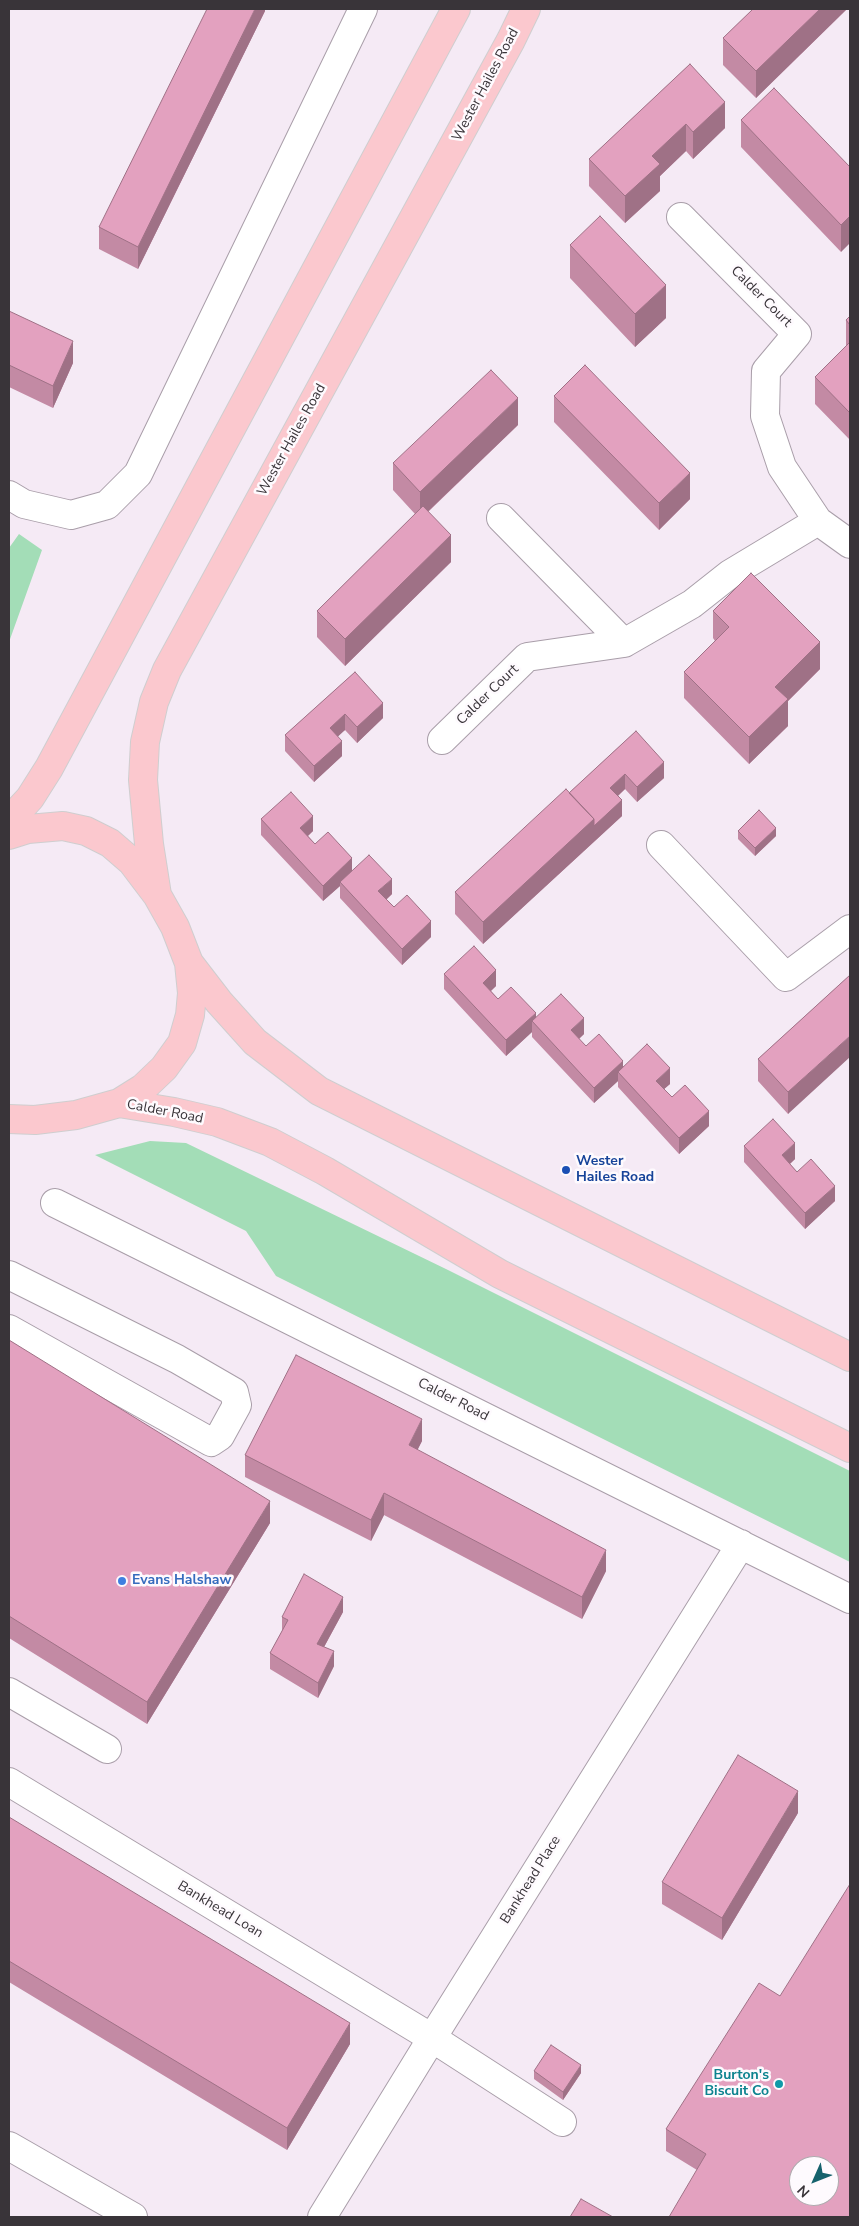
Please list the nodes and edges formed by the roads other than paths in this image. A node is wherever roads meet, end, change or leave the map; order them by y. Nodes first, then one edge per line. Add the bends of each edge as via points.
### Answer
1 (363, 9) edge
2 (526, 9) edge
3 (455, 11) edge
4 (681, 217) dead end
5 (9, 495) edge
6 (501, 518) dead end
7 (818, 521) junction
8 (850, 544) edge
9 (624, 643) junction
10 (442, 740) dead end
11 (9, 821) edge
12 (9, 835) edge
13 (661, 845) dead end
14 (157, 895) junction
15 (850, 929) edge
16 (189, 963) junction
17 (119, 1103) junction
18 (22, 1120) edge
19 (9, 1128) edge
20 (54, 1203) dead end
21 (9, 1275) edge
22 (9, 1329) edge
23 (850, 1357) edge
24 (850, 1448) edge
25 (741, 1544) junction
26 (850, 1599) edge
27 (9, 1692) edge
28 (107, 1749) dead end
29 (9, 1782) edge
30 (432, 2038) junction
31 (562, 2122) dead end
32 (9, 2146) edge
33 (133, 2217) edge
34 (322, 2217) edge

1 - 5 street via 138,474 107,505 71,515 24,504
2 - 14 main road, Wester Hailes Road via 167,670 154,702 145,742 143,780
3 - 11 main road via 49,768 30,798
4 - 7 street, Calder Court via 797,334 766,371 765,416 782,467
6 - 9 street
7 - 8 street, Calder Court
7 - 9 street, Calder Court via 730,574 692,604
9 - 10 street, Calder Court via 527,656
12 - 14 main road via 63,826 86,831 110,843 132,862
13 - 15 street via 786,977
14 - 16 main road via 175,927
16 - 17 main road via 192,993 182,1043 164,1068 143,1088
16 - 23 main road via 255,1042 319,1092
17 - 18 main road via 76,1115
17 - 24 main road, Calder Road via 217,1122 270,1142 500,1274
18 - 19 street
20 - 25 street, Calder Road
21 - 22 street via 193,1368 234,1392 237,1405 220,1436 211,1442
25 - 26 street, Calder Road
25 - 30 street, Bankhead Place
27 - 28 street
29 - 30 street, Bankhead Loan
30 - 31 street, Bankhead Loan
30 - 34 street, Bankhead Place
32 - 33 street

